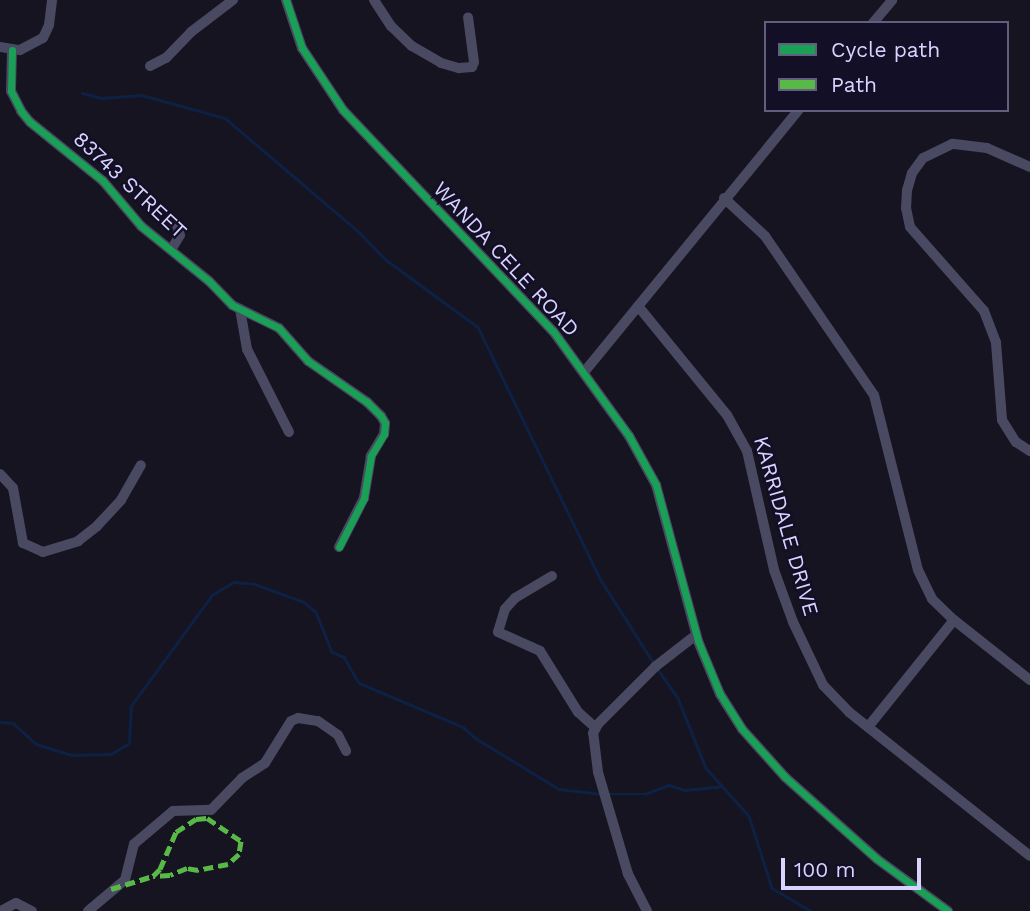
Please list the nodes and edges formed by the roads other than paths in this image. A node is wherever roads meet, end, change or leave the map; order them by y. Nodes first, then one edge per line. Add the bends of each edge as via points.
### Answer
1 (52, 0) edge
2 (233, 0) edge
3 (286, 0) edge
4 (892, 0) edge
5 (378, 2) edge
6 (468, 17) dead end
7 (875, 21) edge
8 (0, 47) edge
9 (12, 50) junction
10 (150, 66) dead end
11 (797, 112) edge
12 (1030, 167) edge
13 (724, 198) junction
14 (176, 223) dead end
15 (171, 250) junction
16 (638, 306) junction
17 (240, 309) junction
18 (584, 372) junction
19 (289, 432) dead end
20 (1030, 451) edge
21 (141, 465) dead end
22 (0, 474) edge
23 (339, 547) dead end
24 (552, 576) dead end
25 (954, 620) junction
26 (696, 635) junction
27 (1030, 680) edge
28 (868, 727) junction
29 (596, 728) junction
30 (346, 751) dead end
31 (1030, 856) edge
32 (1, 911) edge
33 (32, 911) edge
34 (88, 911) edge
35 (647, 911) edge
36 (948, 911) edge

1 - 9 street via 43,38 33,46
2 - 10 street via 166,58
3 - 18 street, WANDA CELE ROAD via 302,48 343,110 553,331
4 - 7 street
5 - 6 street via 391,26 412,46 441,63 467,69 474,62
8 - 9 street
9 - 15 street, 83743 STREET via 12,91 20,111 103,181 141,226
11 - 13 street
12 - 20 street via 987,148 952,144 923,158 906,190 910,227 984,311 996,343 1002,420 1016,442
13 - 16 street
13 - 25 street via 765,236 865,379 874,396 918,569 932,599
14 - 15 street via 180,235
15 - 17 street, 83743 STREET
16 - 18 street
16 - 28 street, KARRIDALE DRIVE via 737,430 747,451 774,570 812,666 835,699
17 - 19 street via 247,349
17 - 23 street, 83743 STREET via 279,328 309,361 367,402 385,423 370,462 364,498
18 - 26 street, WANDA CELE ROAD via 629,436 656,485
21 - 22 street via 121,500 97,526 78,541 43,552 23,542 13,488
24 - 29 street via 515,598 505,609 498,632 540,651 578,712
25 - 27 street
25 - 28 street
26 - 29 street via 656,666
26 - 36 street, WANDA CELE ROAD via 720,694 761,753 877,859
28 - 31 street, KARRIDALE DRIVE
29 - 35 street via 598,772 628,874
30 - 34 street via 338,736 318,721 291,721 265,763 242,778 211,810 173,811 134,844 125,880
32 - 33 street via 16,903

